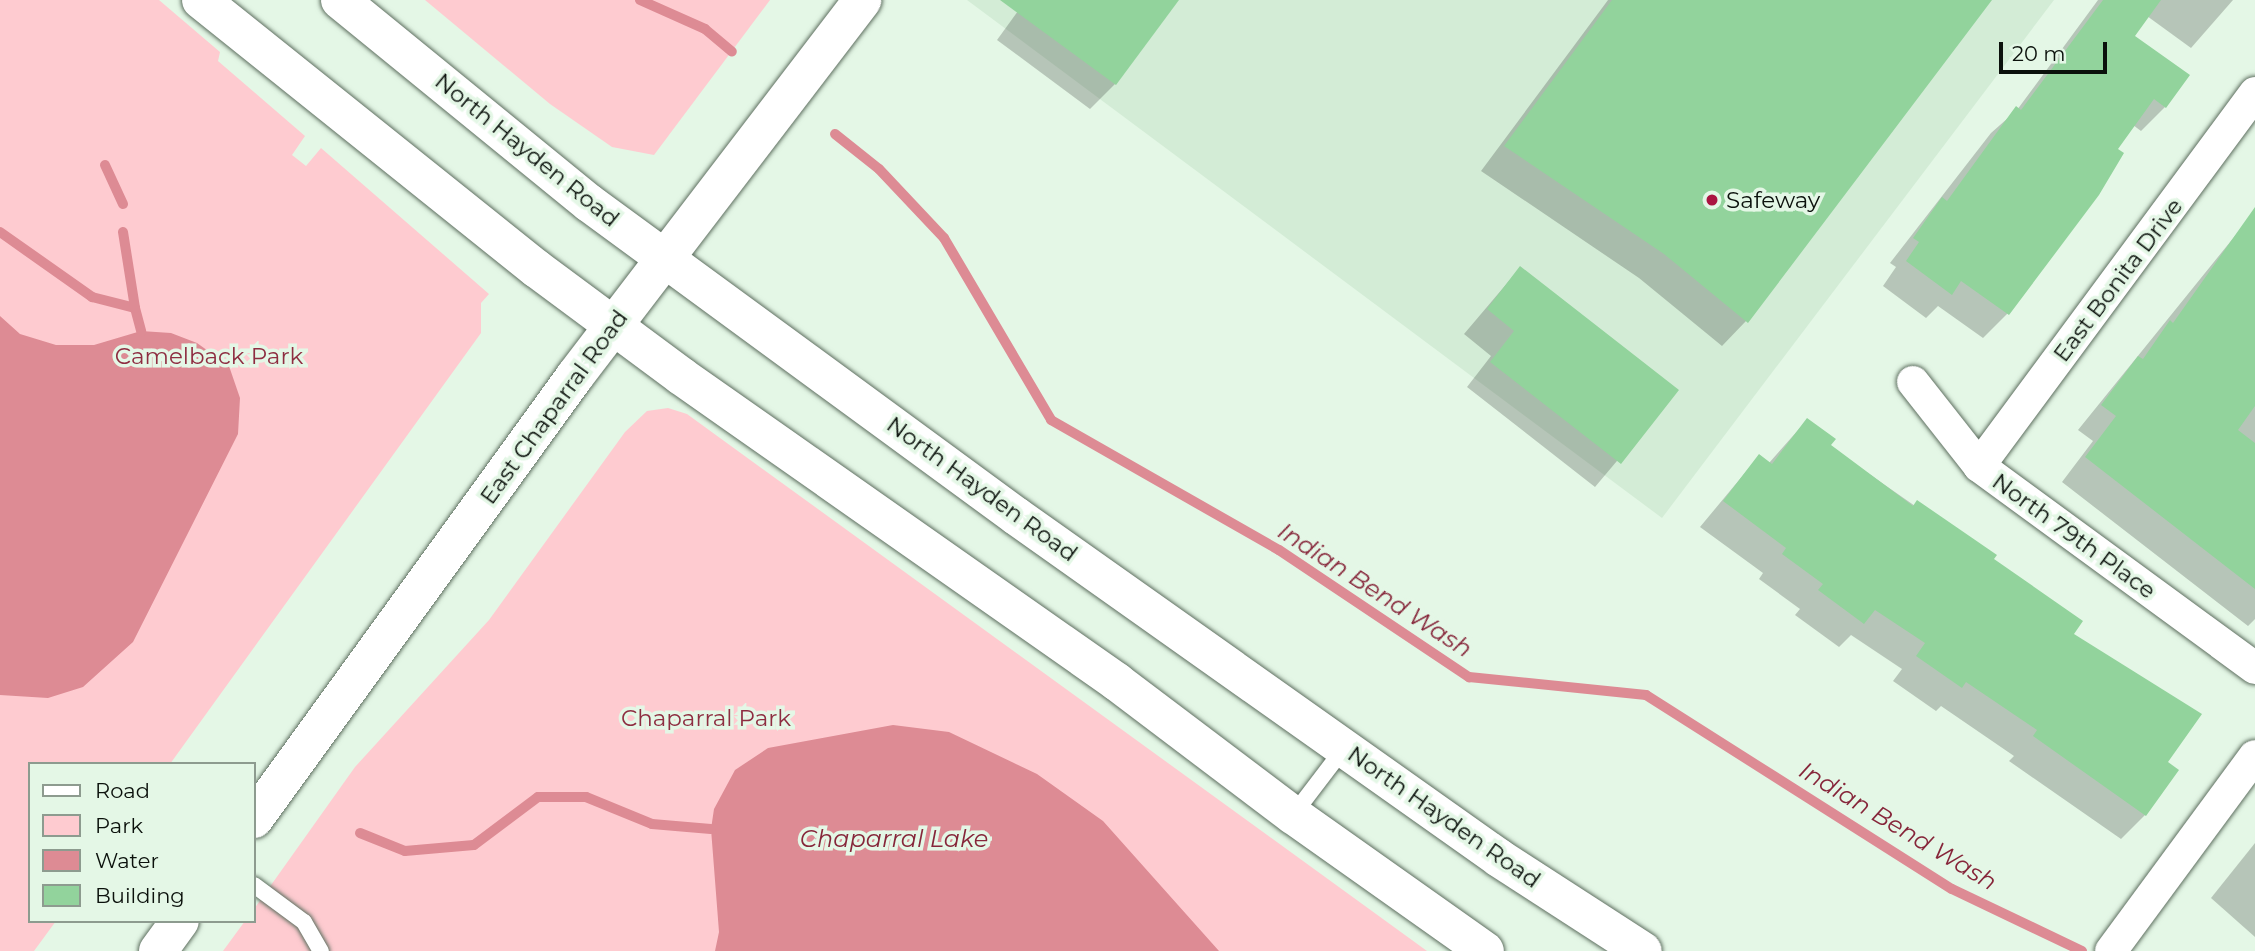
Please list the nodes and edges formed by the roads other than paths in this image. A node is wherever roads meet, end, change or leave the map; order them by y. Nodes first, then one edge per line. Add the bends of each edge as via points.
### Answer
1 (201, 0) edge
2 (340, 0) edge
3 (862, 0) edge
4 (2255, 93) edge
5 (666, 258) junction
6 (614, 326) junction
7 (1913, 382) dead end
8 (1979, 466) junction
9 (2255, 668) edge
10 (1345, 747) junction
11 (2255, 756) edge
12 (256, 816) edge
13 (1293, 816) junction
14 (256, 887) edge
15 (179, 923) edge
16 (158, 951) edge
17 (321, 951) edge
18 (1485, 951) edge
19 (1643, 951) edge
20 (2111, 951) edge

1 - 6 main road
2 - 5 main road, North Hayden Road via 589,202
3 - 5 main road, East Chaparral Road
4 - 8 street, East Bonita Drive
5 - 6 main road, East Chaparral Road
5 - 10 main road, North Hayden Road via 1016,516
6 - 12 main road, East Chaparral Road
6 - 13 main road via 1117,682
7 - 8 street, North 79th Place
8 - 9 street, North 79th Place
10 - 13 lane
10 - 19 main road, North Hayden Road via 1499,858
11 - 20 street
13 - 18 main road
14 - 17 lane via 304,922
15 - 16 main road

